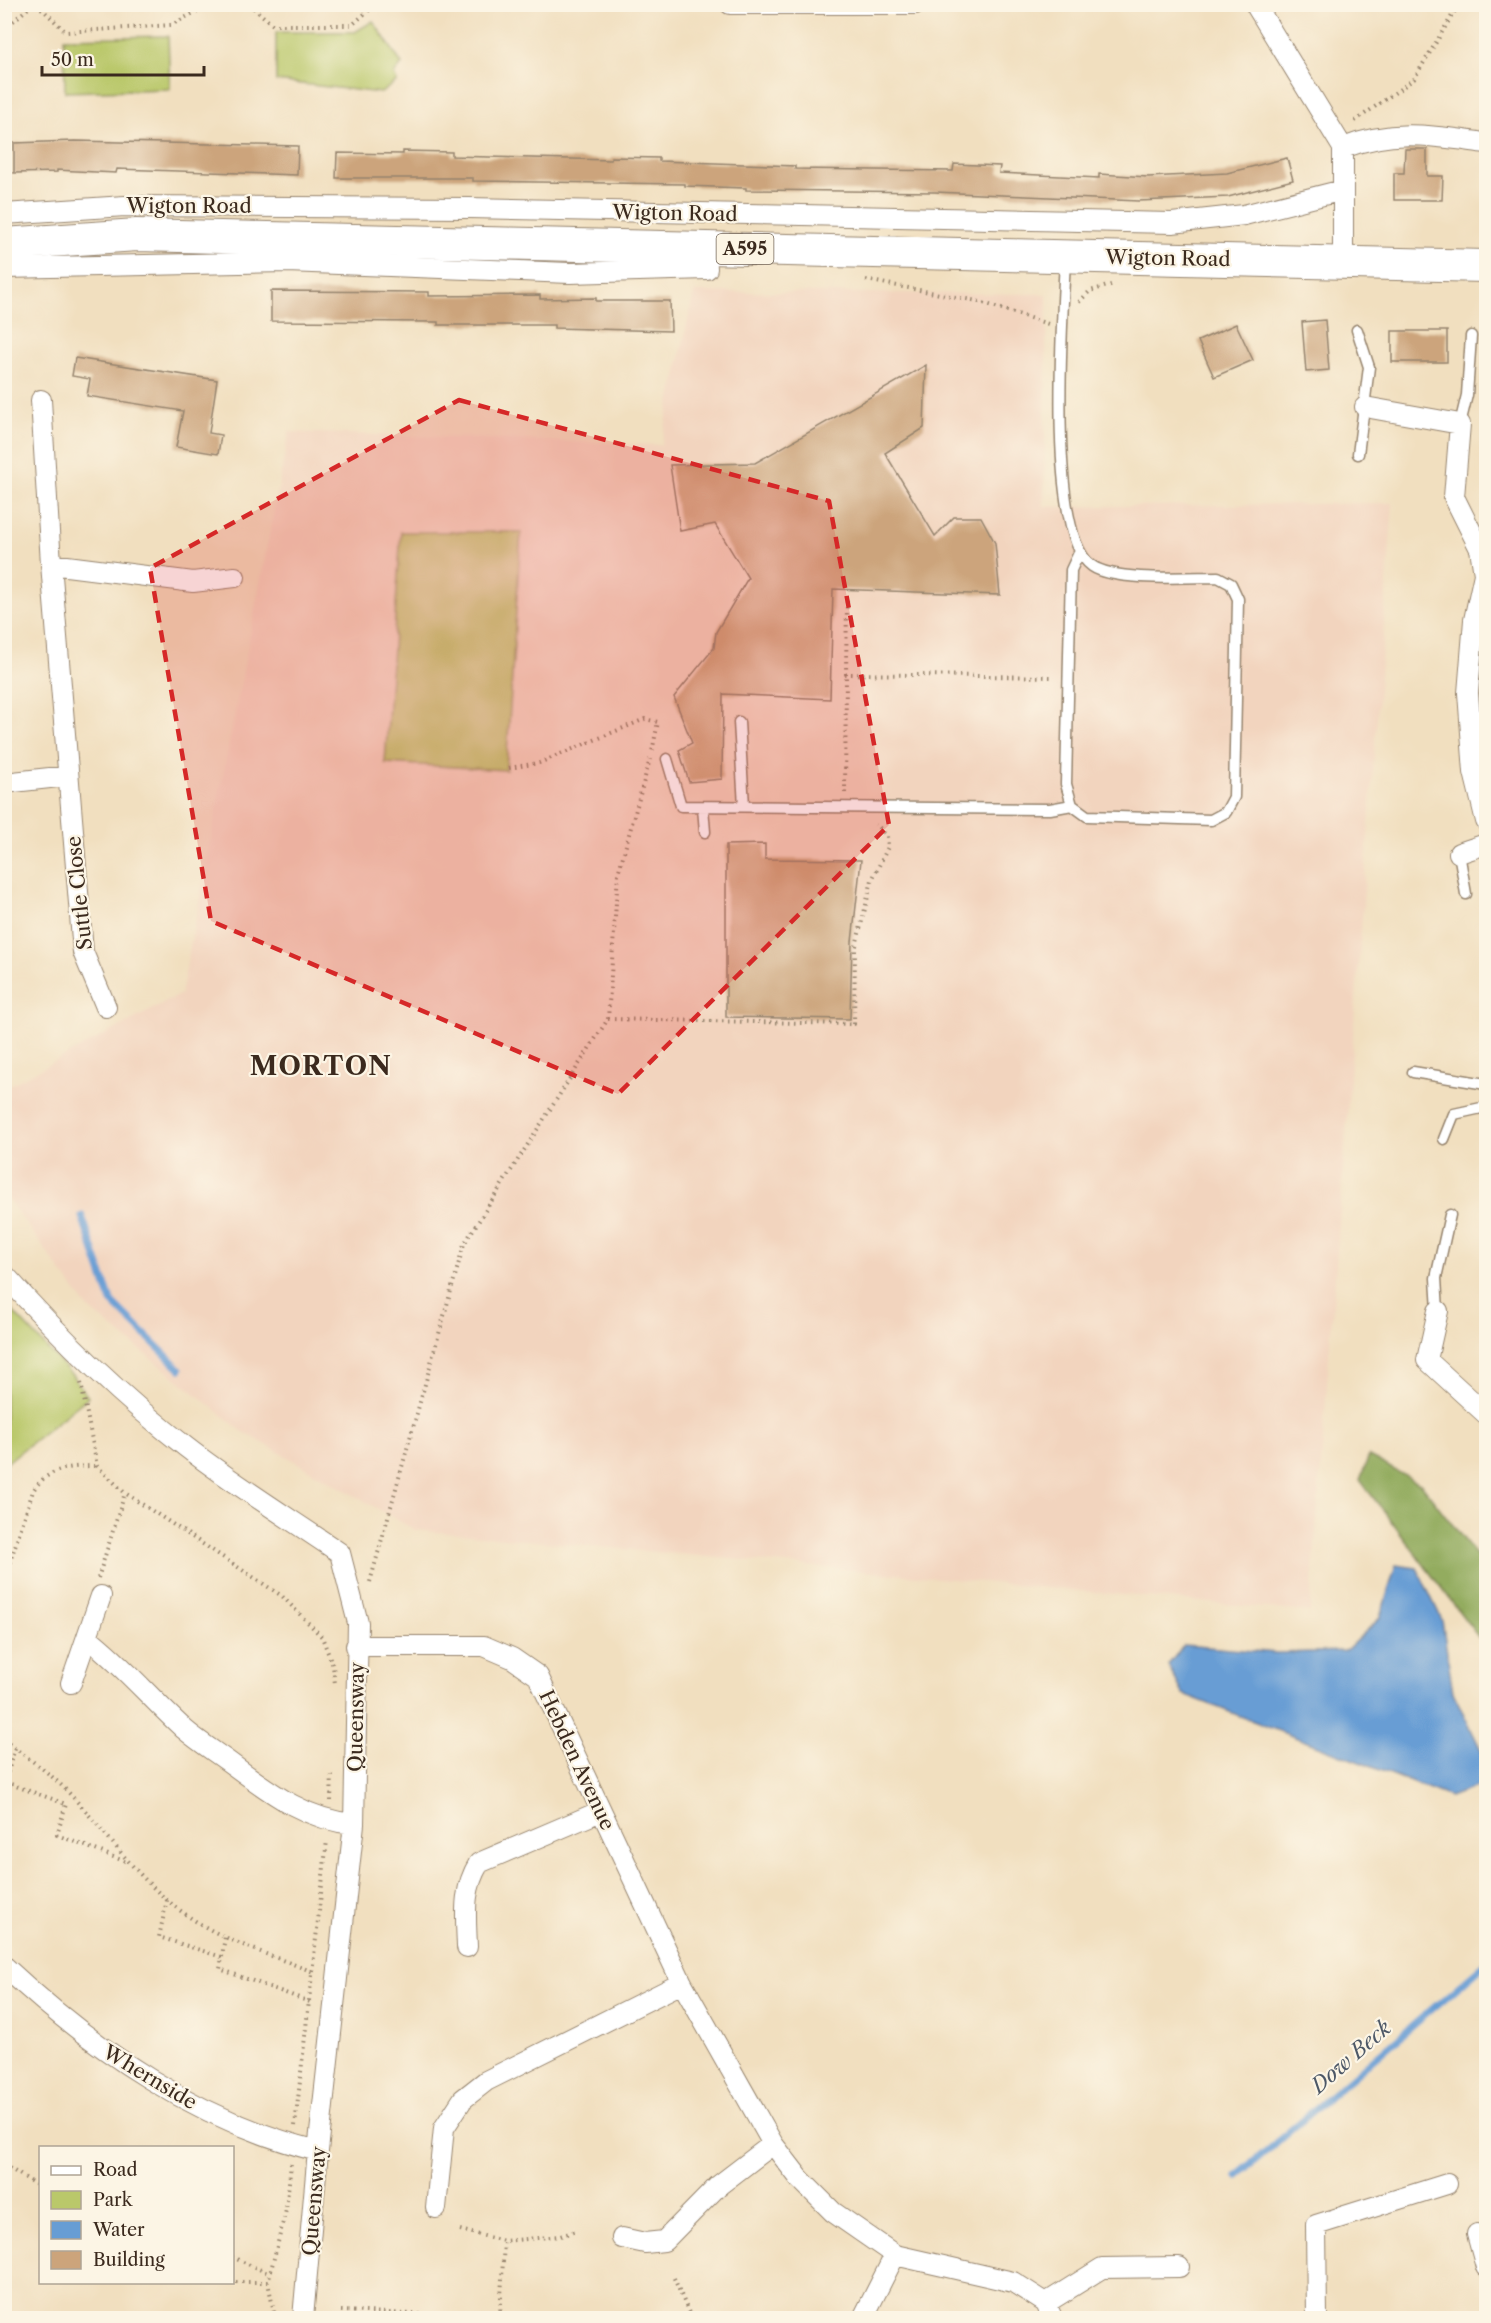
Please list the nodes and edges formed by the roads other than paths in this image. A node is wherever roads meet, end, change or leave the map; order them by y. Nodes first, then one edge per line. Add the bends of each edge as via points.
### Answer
1 (730, 4) edge
2 (915, 4) edge
3 (1255, 4) edge
4 (794, 5) edge
5 (1339, 142) junction
6 (1486, 142) edge
7 (1343, 190) junction
8 (4, 214) edge
9 (4, 244) edge
10 (706, 248) junction
11 (1065, 256) junction
12 (1343, 262) junction
13 (1486, 266) edge
14 (4, 268) edge
15 (1357, 330) dead end
16 (1471, 336) dead end
17 (41, 400) dead end
18 (1365, 407) junction
19 (1460, 424) junction
20 (1358, 454) dead end
21 (1079, 553) junction
22 (51, 564) junction
23 (235, 577) dead end
24 (739, 722) dead end
25 (667, 759) dead end
26 (68, 776) junction
27 (4, 783) edge
28 (1072, 805) junction
29 (744, 806) junction
30 (703, 807) junction
31 (1486, 821) edge
32 (705, 832) dead end
33 (1486, 844) edge
34 (1459, 853) joint
35 (1466, 894) dead end
36 (106, 1007) dead end
37 (1413, 1072) dead end
38 (1486, 1084) edge
39 (1486, 1107) edge
40 (1444, 1139) dead end
41 (1450, 1215) dead end
42 (4, 1274) edge
43 (1438, 1311) joint
44 (1486, 1414) edge
45 (99, 1588) road end
46 (87, 1637) junction
47 (356, 1646) junction
48 (71, 1683) dead end
49 (601, 1811) junction
50 (354, 1824) junction
51 (467, 1947) dead end
52 (4, 1966) edge
53 (682, 1983) junction
54 (773, 2144) junction
55 (318, 2151) junction
56 (1447, 2184) dead end
57 (436, 2208) dead end
58 (1478, 2234) dead end
59 (622, 2238) dead end
60 (895, 2255) junction
61 (1179, 2267) dead end
62 (1486, 2267) edge
63 (1049, 2311) edge
64 (303, 2319) edge
65 (863, 2319) edge
66 (1317, 2319) edge

1 - 4 street
2 - 4 street
3 - 5 street
5 - 6 street via 1412,134
5 - 7 street
7 - 8 street, Wigton Road via 1244,216 1172,223 446,208 125,206
7 - 12 street
9 - 10 main road, Wigton Road / A595 via 137,236
10 - 11 main road, Wigton Road / A595
10 - 14 street, Wigton Road via 707,269 687,270 570,273 287,262
11 - 12 main road, Wigton Road / A595
11 - 21 lane via 1060,452
12 - 13 main road, Wigton Road / A595
15 - 18 lane via 1369,367
16 - 19 lane via 1467,395
17 - 22 street, Suttle Close
18 - 19 street
18 - 20 lane
19 - 31 street via 1454,497 1480,549 1484,574 1474,620 1468,693 1474,772
21 - 28 lane via 1071,570 1066,784
21 - 28 lane via 1092,566 1111,573 1218,577 1231,584 1238,599 1234,797 1226,812 1211,820 1087,816
22 - 23 street via 193,582
22 - 26 street, Suttle Close
24 - 29 lane
25 - 30 lane via 681,806
26 - 27 street
26 - 36 street, Suttle Close via 83,952
28 - 29 lane via 1050,809
29 - 30 lane
30 - 32 lane
33 - 34 street
34 - 35 lane
37 - 38 lane
39 - 40 lane via 1454,1114
41 - 43 lane via 1436,1278
42 - 47 street, Queensway via 68,1344 150,1418 216,1469 340,1553 358,1623
43 - 44 street via 1427,1360
45 - 46 street
46 - 48 street
46 - 50 street via 137,1680 184,1729 273,1794 302,1812 329,1822
47 - 49 street, Hebden Avenue via 484,1646 512,1658 538,1676
47 - 50 street, Queensway
49 - 51 street via 479,1863 469,1880
49 - 53 street, Hebden Avenue
50 - 55 street, Queensway
52 - 55 street, Whernside via 51,2009 139,2074 203,2109
53 - 54 street, Hebden Avenue
53 - 57 street via 486,2081 463,2099 444,2128
54 - 59 street via 718,2186 664,2241 645,2244
54 - 60 street, Hebden Avenue via 833,2212
55 - 64 street, Queensway
56 - 66 street via 1316,2225
58 - 62 street
60 - 63 street, Hebden Avenue via 1013,2282
60 - 65 street
61 - 63 street via 1102,2268

